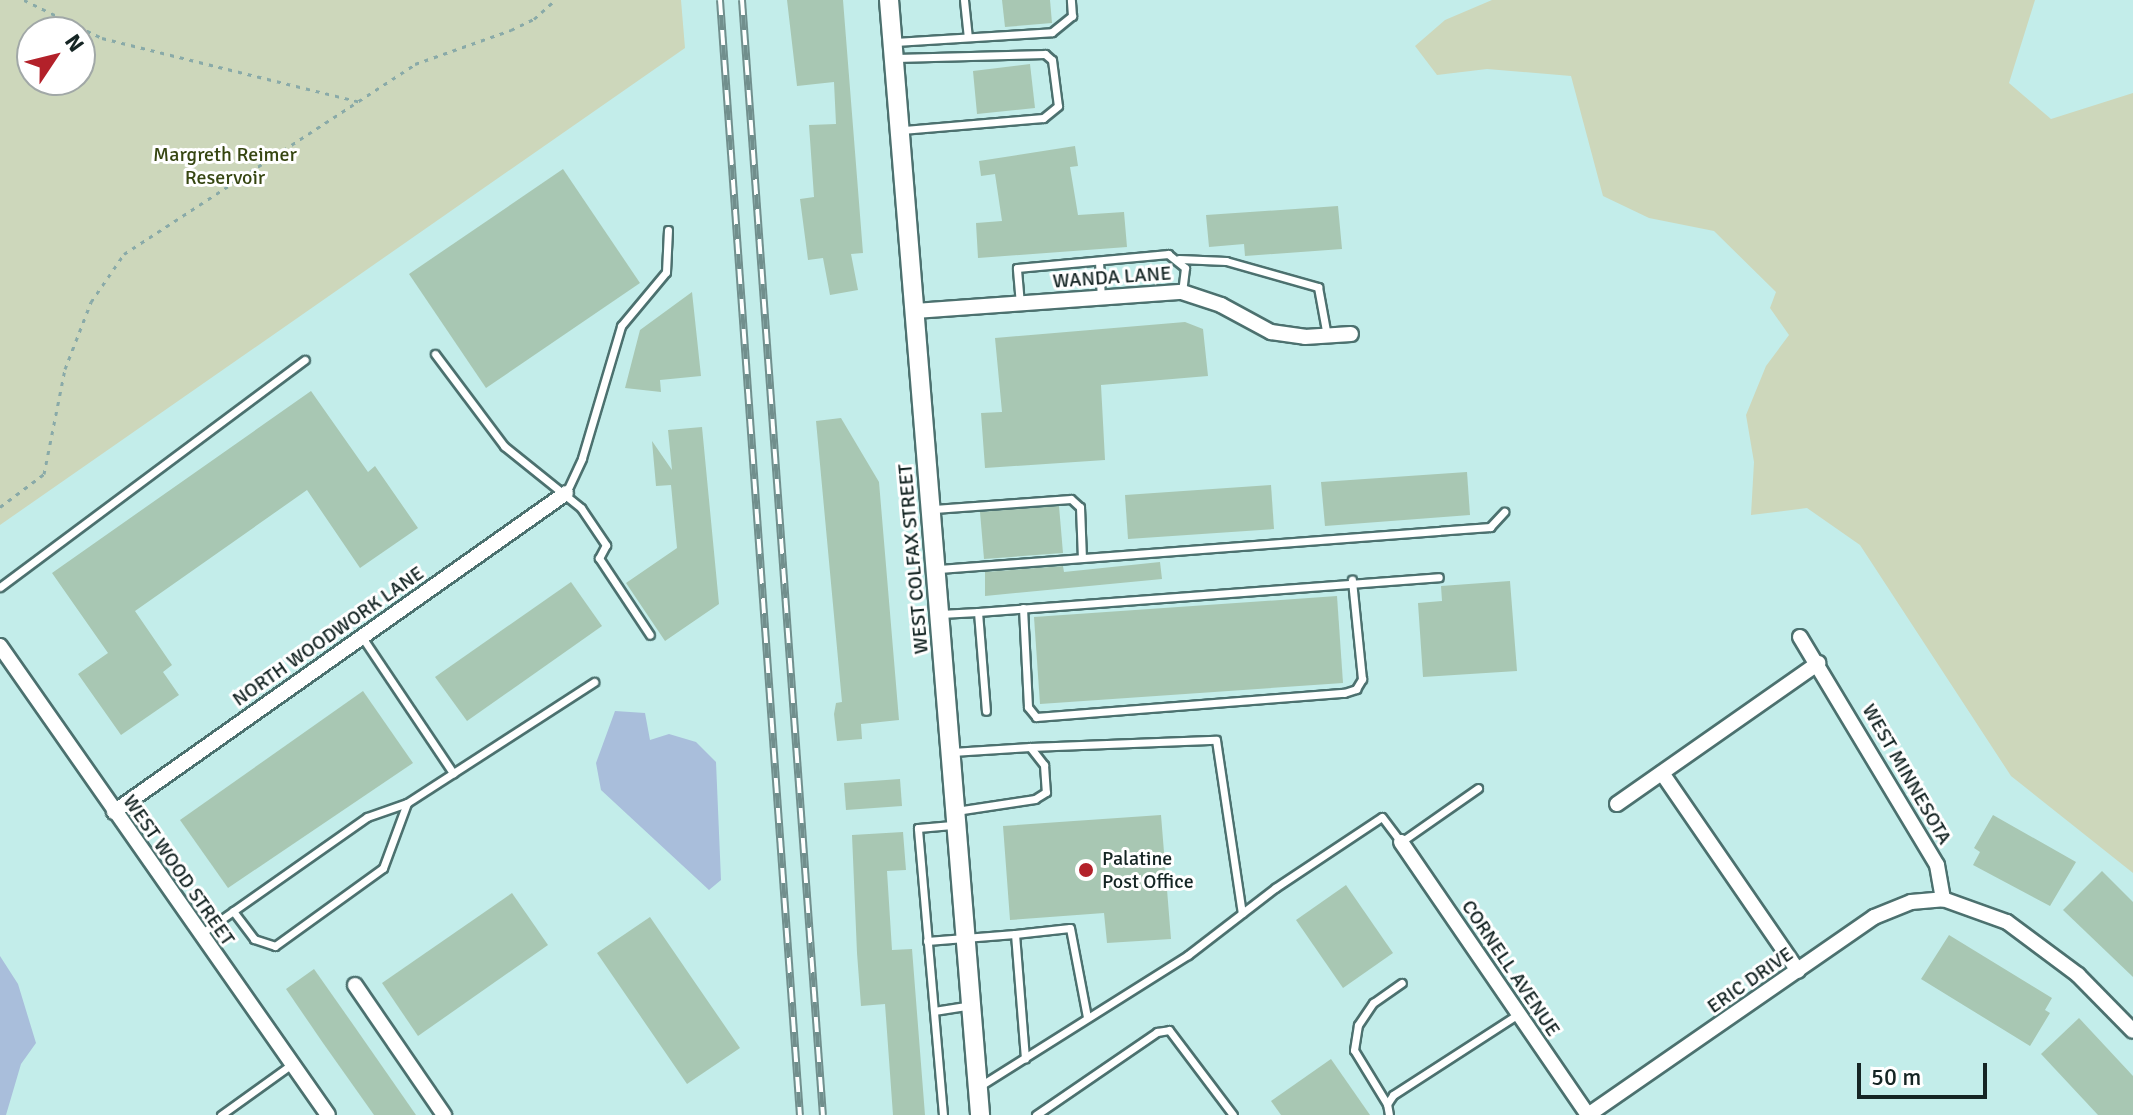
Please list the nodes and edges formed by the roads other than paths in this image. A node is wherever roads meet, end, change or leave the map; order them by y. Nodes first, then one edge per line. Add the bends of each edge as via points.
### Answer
1 (889, 0) edge
2 (964, 0) edge
3 (1071, 0) edge
4 (968, 37) junction
5 (893, 50) junction
6 (900, 130) junction
7 (668, 230) dead end
8 (1179, 259) junction
9 (1099, 261) junction
10 (1182, 292) junction
11 (1101, 298) junction
12 (1020, 304) junction
13 (915, 311) junction
14 (1351, 334) dead end
15 (1327, 336) junction
16 (435, 354) dead end
17 (305, 360) dead end
18 (566, 493) junction
19 (931, 509) junction
20 (1504, 512) dead end
21 (1082, 558) junction
22 (936, 570) junction
23 (1439, 577) dead end
24 (1352, 580) junction
25 (0, 587) edge
26 (1023, 608) junction
27 (978, 612) junction
28 (940, 614) junction
29 (650, 635) dead end
30 (362, 637) junction
31 (1800, 637) dead end
32 (0, 646) edge
33 (1818, 663) junction
34 (594, 682) dead end
35 (986, 711) dead end
36 (1030, 747) junction
37 (951, 752) junction
38 (453, 773) junction
39 (1662, 773) junction
40 (1478, 788) dead end
41 (407, 803) junction
42 (1617, 804) dead end
43 (114, 812) junction
44 (957, 818) junction
45 (1401, 842) junction
46 (1943, 899) junction
47 (233, 911) junction
48 (1242, 913) junction
49 (200, 934) junction
50 (1015, 934) junction
51 (966, 935) junction
52 (927, 941) junction
53 (1798, 971) junction
54 (1402, 983) dead end
55 (355, 985) dead end
56 (972, 1005) junction
57 (934, 1011) junction
58 (1518, 1014) junction
59 (1087, 1017) junction
60 (2133, 1031) edge
61 (1025, 1059) junction
62 (292, 1064) junction
63 (978, 1088) junction
64 (1387, 1104) junction
65 (221, 1115) edge
66 (328, 1115) edge
67 (444, 1115) edge
68 (943, 1115) edge
69 (980, 1115) edge
70 (1036, 1115) edge
71 (1233, 1115) edge
72 (1389, 1115) edge
73 (1588, 1115) edge

1 - 5 street, WEST COLFAX STREET
2 - 4 lane
3 - 4 lane via 1072,16 1060,29
4 - 5 lane
5 - 6 street, WEST COLFAX STREET
5 - 6 lane via 1045,54 1052,60 1058,106 1043,118
6 - 13 street, WEST COLFAX STREET
7 - 18 lane via 666,272 621,326 582,458
8 - 9 lane via 1168,254
8 - 10 lane via 1185,268
8 - 15 lane via 1226,261 1318,287
9 - 11 lane
9 - 12 lane via 1017,268
10 - 11 street, WANDA LANE
10 - 15 street, WANDA LANE via 1221,305 1271,332
11 - 12 street, WANDA LANE
12 - 13 street, WANDA LANE
13 - 19 street, WEST COLFAX STREET
14 - 15 street, WANDA LANE
16 - 18 lane via 504,446
17 - 25 lane
18 - 29 lane via 606,545 599,558
18 - 30 street, NORTH WOODWORK LANE
19 - 21 lane via 1071,499 1080,507
19 - 22 street, WEST COLFAX STREET
20 - 21 lane via 1490,527
21 - 22 lane
22 - 28 street, WEST COLFAX STREET
23 - 24 lane
24 - 26 lane
24 - 26 lane via 1362,679 1356,689 1344,693 1036,717 1028,707
26 - 27 lane
27 - 28 lane
27 - 35 lane
28 - 37 street, WEST COLFAX STREET
30 - 38 lane
30 - 43 street, NORTH WOODWORK LANE
31 - 33 street, WEST MINNESOTA
32 - 43 street, WEST WOOD STREET
33 - 39 street
33 - 46 street, WEST MINNESOTA via 1937,865
34 - 38 lane
36 - 37 lane
36 - 44 lane via 1044,765 1043,796
36 - 48 lane via 1216,740
37 - 44 street, WEST COLFAX STREET
38 - 41 lane
39 - 42 street
39 - 53 street
40 - 45 lane
41 - 47 lane via 367,817
41 - 47 lane via 383,868 275,946 265,947 254,939
43 - 49 street, WEST WOOD STREET
44 - 51 street, WEST COLFAX STREET
44 - 52 lane via 918,828
45 - 48 lane via 1382,817
45 - 58 street, CORNELL AVENUE
46 - 53 street, ERIC DRIVE via 1911,902 1874,917
46 - 60 street via 2007,922 2078,975
47 - 49 lane
48 - 59 lane via 1188,955
49 - 62 street, WEST WOOD STREET
50 - 51 lane
50 - 59 lane via 1070,928
50 - 61 lane
51 - 52 lane
51 - 56 street, WEST COLFAX STREET
52 - 57 lane
53 - 73 street, ERIC DRIVE
54 - 64 lane via 1373,1003 1358,1025 1354,1050
55 - 67 street
56 - 57 lane
56 - 63 street, WEST COLFAX STREET
57 - 68 lane
58 - 64 lane
58 - 73 street, CORNELL AVENUE
59 - 61 lane
61 - 63 lane
62 - 65 lane
62 - 66 street, WEST WOOD STREET
63 - 69 street, WEST COLFAX STREET
64 - 72 lane
70 - 71 lane via 1157,1032 1169,1030

